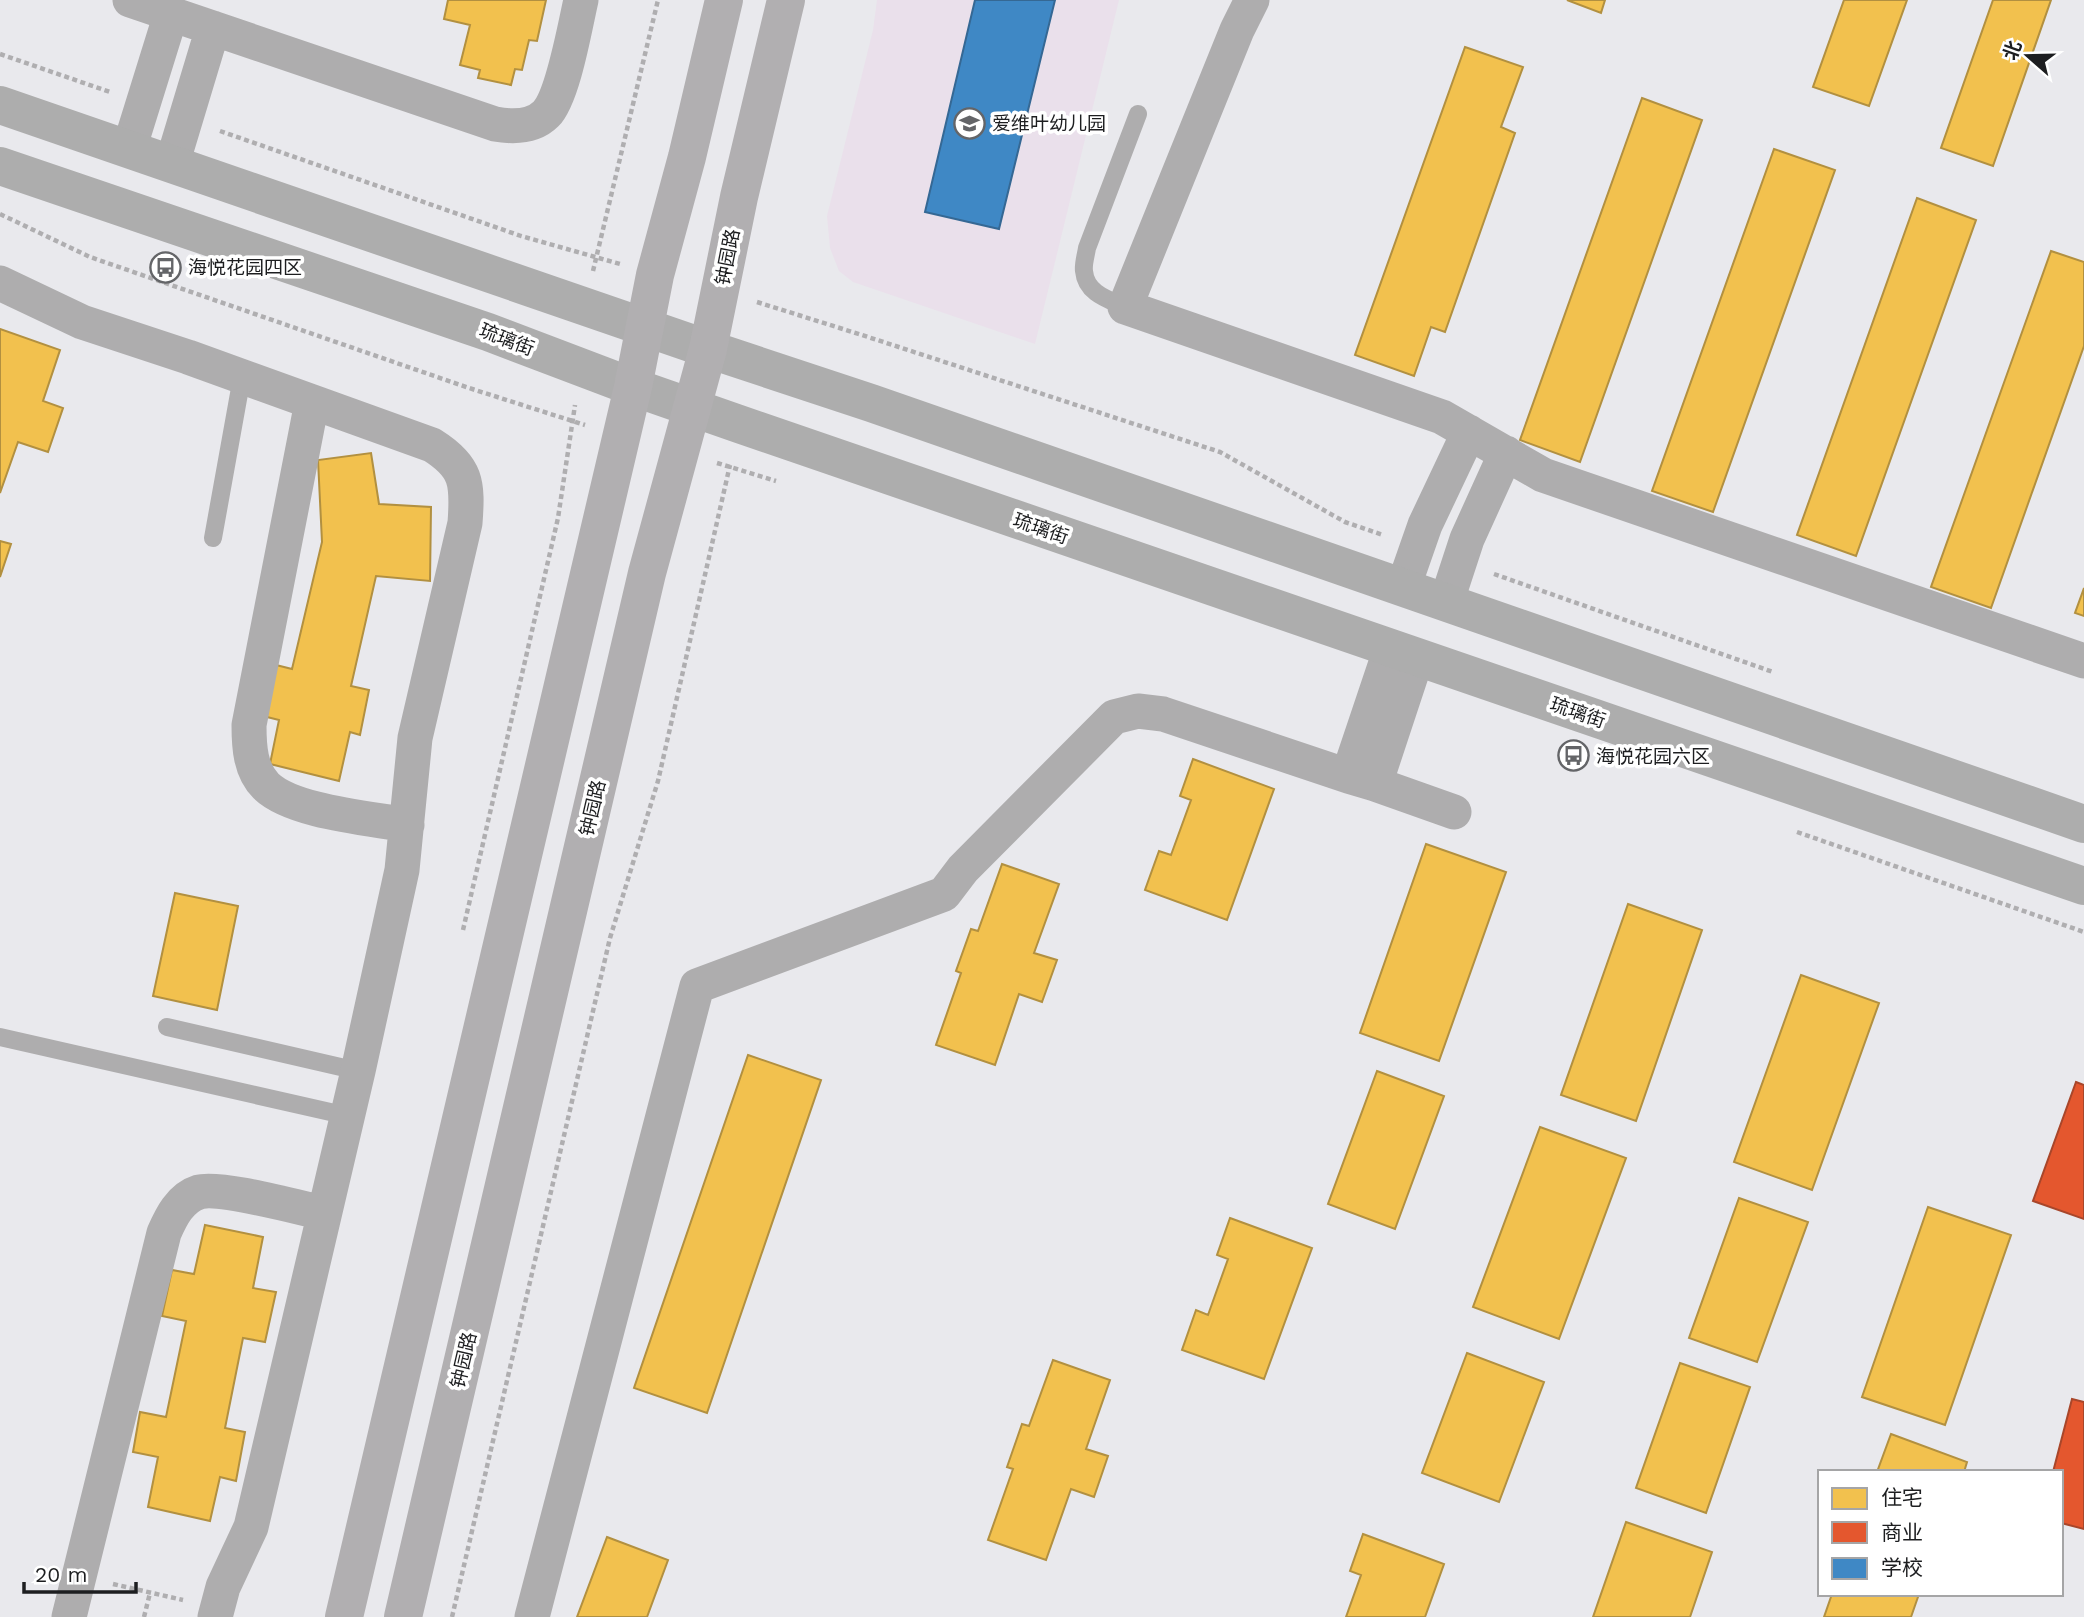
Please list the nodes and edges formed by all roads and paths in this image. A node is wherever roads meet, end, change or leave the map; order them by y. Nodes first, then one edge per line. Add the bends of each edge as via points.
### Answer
1 (130, 0) edge
2 (581, 0) edge
3 (658, 0) edge
4 (724, 0) edge
5 (786, 0) edge
6 (1252, 0) edge
7 (171, 14) junction
8 (213, 29) junction
9 (0, 54) edge
10 (144, 104) junction
11 (0, 105) edge
12 (1138, 114) dead end
13 (186, 119) junction
14 (130, 149) junction
15 (172, 164) junction
16 (2, 173) edge
17 (0, 214) edge
18 (595, 257) junction
19 (655, 275) junction
20 (0, 283) edge
21 (760, 290) dead end
22 (720, 292) junction
23 (757, 302) junction
24 (588, 307) junction
25 (1125, 307) junction
26 (644, 326) junction
27 (708, 349) junction
28 (745, 361) junction
29 (580, 368) junction
30 (242, 377) junction
31 (633, 387) junction
32 (312, 402) junction
33 (693, 408) junction
34 (572, 421) junction
35 (739, 424) junction
36 (1469, 432) junction
37 (620, 437) junction
38 (680, 452) junction
39 (1506, 453) junction
40 (729, 467) junction
41 (787, 484) dead end
42 (213, 538) dead end
43 (1417, 547) junction
44 (1459, 562) junction
45 (1403, 588) junction
46 (1447, 603) junction
47 (1404, 652) junction
48 (2084, 661) edge
49 (1785, 676) dead end
50 (1362, 780) junction
51 (1454, 812) dead end
52 (2084, 824) edge
53 (407, 825) junction
54 (1797, 831) dead end
55 (2084, 886) edge
56 (2084, 932) edge
57 (461, 939) dead end
58 (167, 1027) dead end
59 (0, 1037) edge
60 (358, 1071) junction
61 (348, 1116) junction
62 (324, 1213) junction
63 (79, 1576) junction
64 (150, 1592) junction
65 (216, 1612) edge
66 (69, 1617) edge
67 (144, 1617) edge
68 (344, 1617) edge
69 (403, 1617) edge
70 (452, 1617) edge
71 (532, 1617) edge

1 - 7 street
2 - 8 street via 558,96 546,114 513,127
3 - 18 path
4 - 19 main road
5 - 22 main road, 钟园路
6 - 25 street
7 - 8 street
7 - 10 street
8 - 13 street
9 - 10 path
10 - 14 street
11 - 14 main road
12 - 25 lane via 1087,248 1084,271 1090,288
13 - 15 street
13 - 18 path
14 - 15 main road
15 - 24 main road
16 - 29 main road, 琉璃街 via 488,332
17 - 34 path via 90,257
18 - 19 path
18 - 24 path
19 - 26 main road
20 - 30 street via 82,322
21 - 23 path
22 - 23 path
22 - 27 main road, 钟园路
23 - 28 path
23 - 43 path via 1220,452 1345,522
24 - 26 main road
25 - 36 street via 1442,417
26 - 27 main road
26 - 31 main road
27 - 28 main road
27 - 33 main road, 钟园路
28 - 45 main road
29 - 31 main road, 琉璃街
29 - 34 path
30 - 32 street
30 - 42 lane
31 - 33 main road, 琉璃街
31 - 37 main road
32 - 53 street via 432,445 449,456 462,473 467,494 465,523 415,738
32 - 53 street via 249,725 250,751 265,786 286,800
33 - 35 main road, 琉璃街
33 - 38 main road, 钟园路
34 - 37 path
34 - 57 path via 558,518
35 - 40 path
35 - 47 main road, 琉璃街
36 - 39 street
36 - 43 street
37 - 68 main road
38 - 40 path
38 - 69 main road, 钟园路 via 644,586
39 - 44 street
39 - 48 street via 1543,475
40 - 41 path
40 - 70 path via 658,781 610,938
43 - 45 street
44 - 46 street
44 - 49 path
45 - 46 main road
46 - 52 main road
47 - 50 street
47 - 55 main road, 琉璃街
50 - 51 street
50 - 71 street via 1163,713 1138,711 1114,718 962,869 944,894 697,986
53 - 60 street via 402,870
54 - 56 path
58 - 60 lane
59 - 61 lane
60 - 61 street
61 - 62 street
62 - 63 street via 220,1191 200,1192 173,1214 164,1233
62 - 65 street via 251,1527
63 - 64 path
63 - 66 street
64 - 65 path
64 - 67 path

